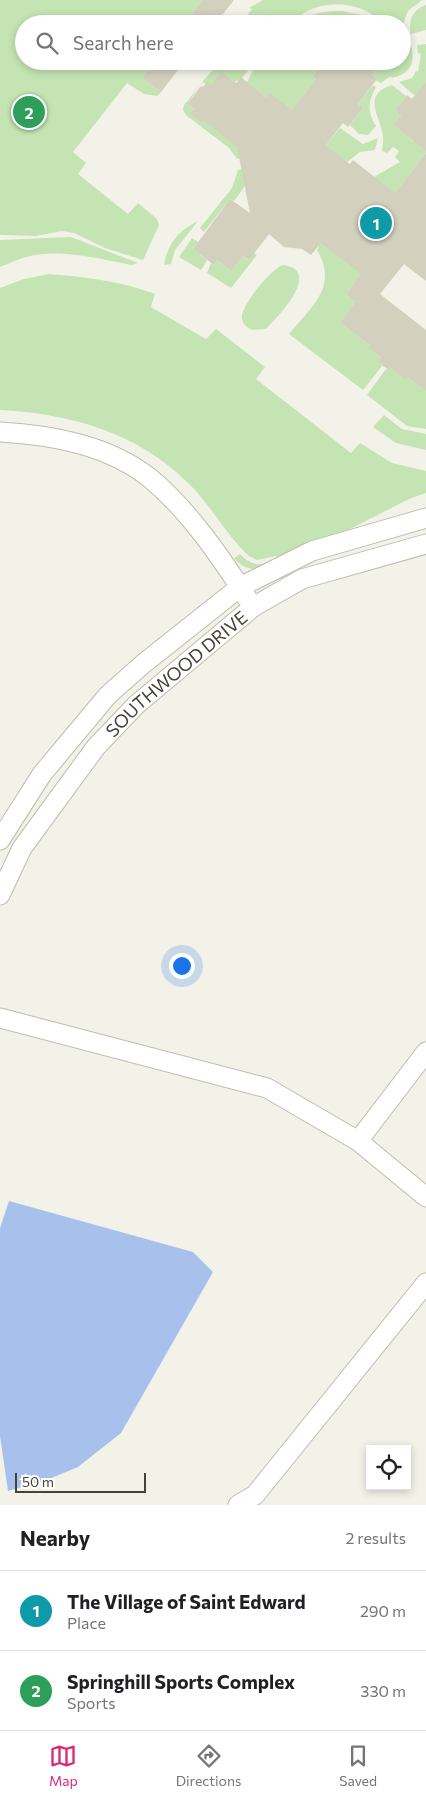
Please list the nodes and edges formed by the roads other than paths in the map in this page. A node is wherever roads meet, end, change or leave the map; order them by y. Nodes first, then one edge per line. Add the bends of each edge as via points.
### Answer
1 (0, 432) edge
2 (426, 518) edge
3 (426, 544) edge
4 (240, 587) junction
5 (253, 607) junction
6 (0, 840) edge
7 (0, 895) edge
8 (0, 1018) edge
9 (426, 1052) edge
10 (358, 1141) junction
11 (426, 1197) edge
12 (426, 1283) edge
13 (238, 1505) edge

1 - 4 street via 41,434 78,443 123,462 150,479 179,507
2 - 4 street, SOUTHWOOD DRIVE via 312,551
3 - 5 street, SOUTHWOOD DRIVE via 302,579
4 - 5 street
4 - 6 street, SOUTHWOOD DRIVE via 108,695 42,774
5 - 7 street, SOUTHWOOD DRIVE via 136,705 96,747 22,848
8 - 10 street via 267,1088
9 - 10 street
10 - 11 street
12 - 13 street via 255,1495

